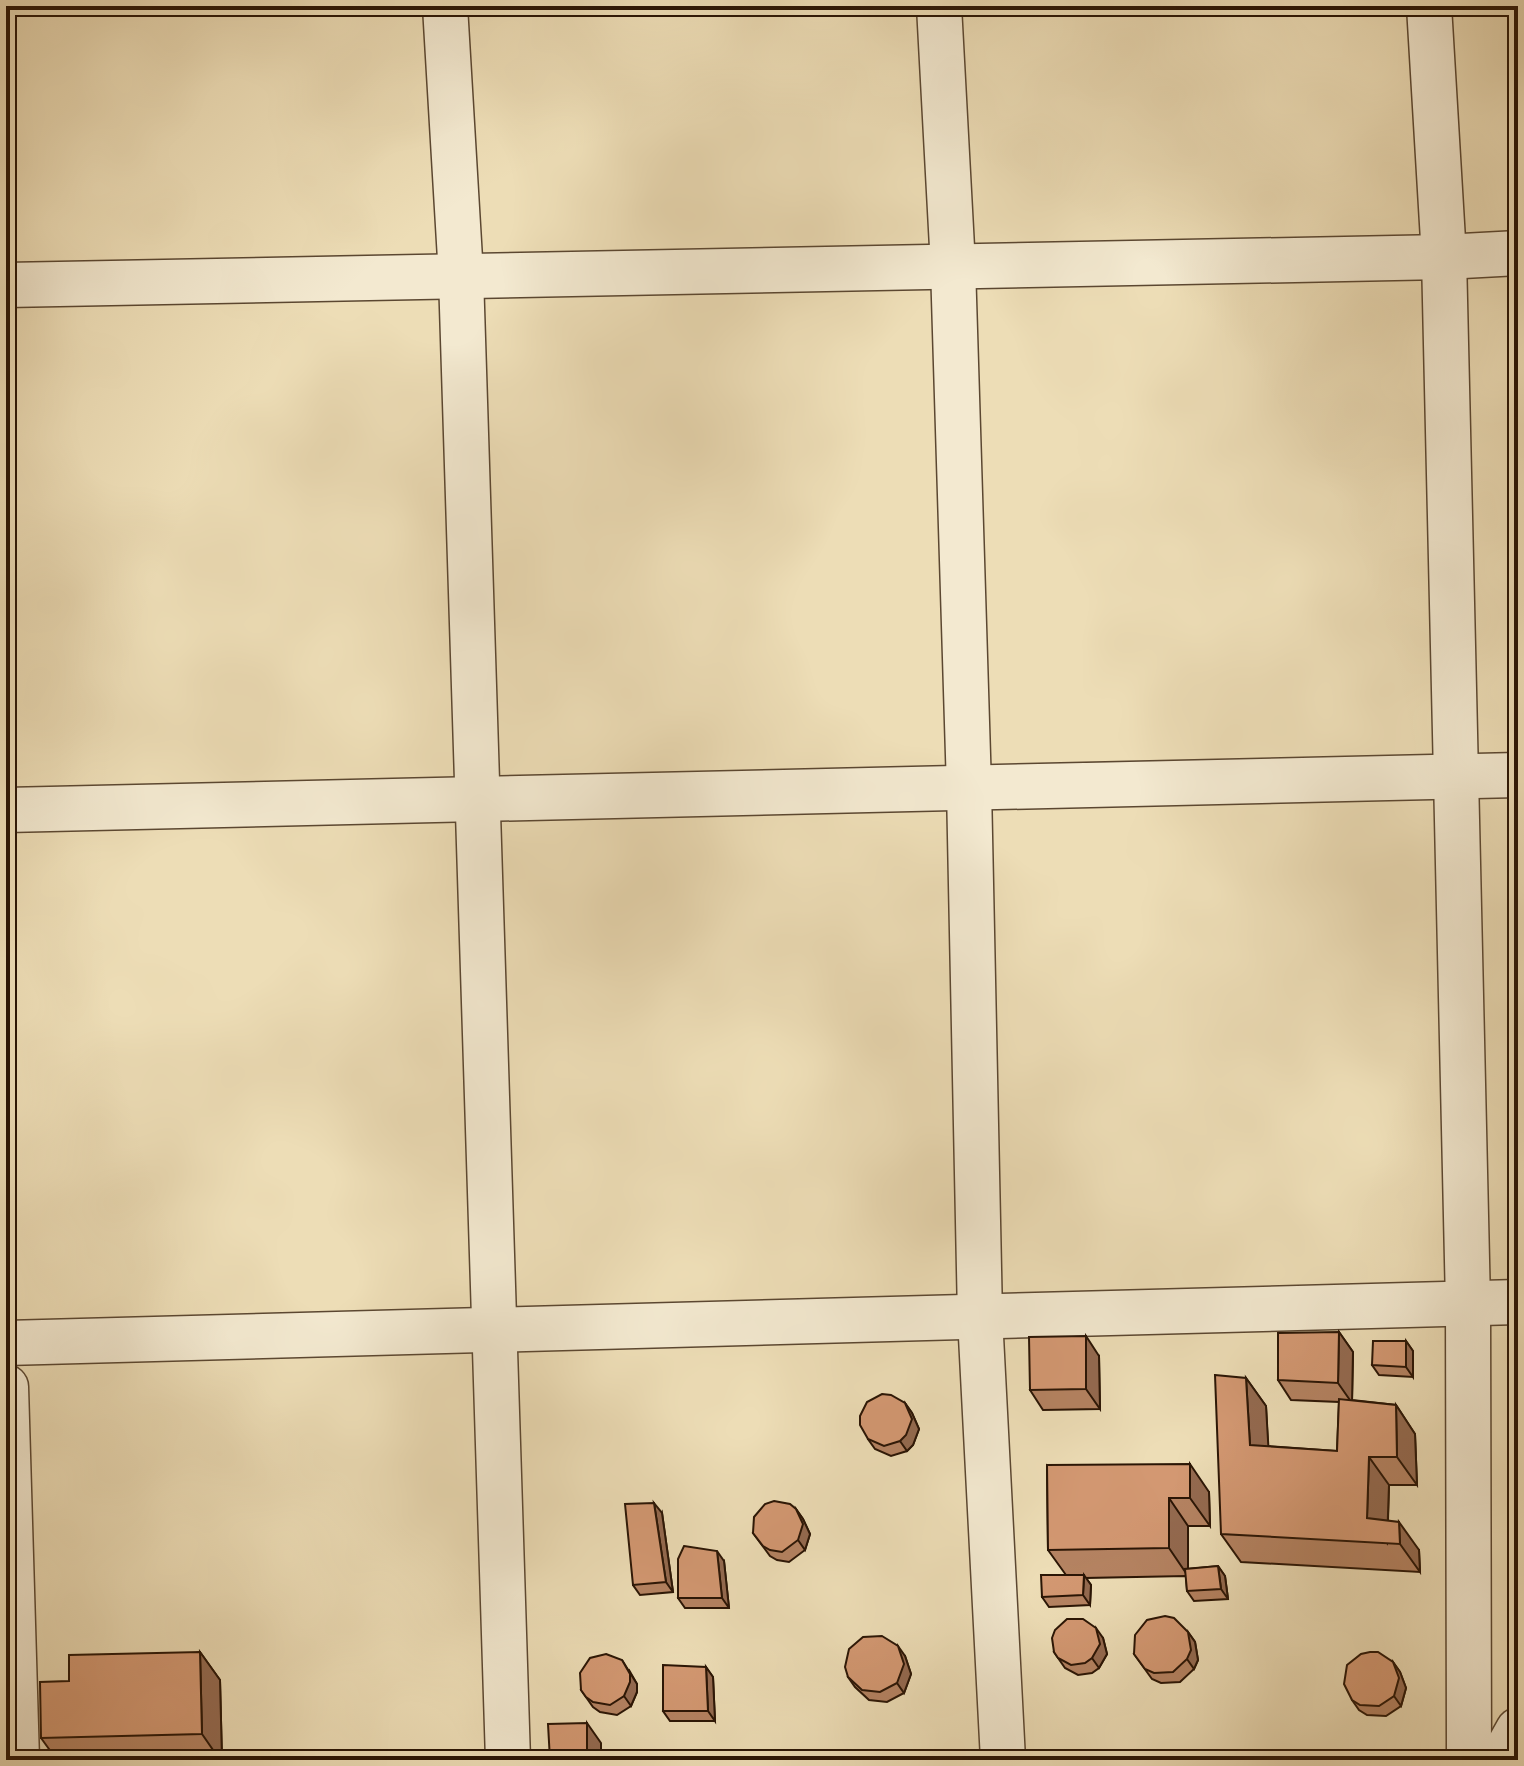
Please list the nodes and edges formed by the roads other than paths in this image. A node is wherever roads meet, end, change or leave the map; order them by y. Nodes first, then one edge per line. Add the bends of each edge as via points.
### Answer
1 (445, 6) edge
2 (939, 6) edge
3 (1429, 6) edge
4 (1518, 253) edge
5 (1444, 257) junction
6 (953, 266) junction
7 (461, 276) junction
8 (6, 285) edge
9 (1518, 775) edge
10 (1456, 776) junction
11 (969, 788) junction
12 (477, 799) junction
13 (6, 810) edge
14 (1518, 1302) edge
15 (1468, 1304) junction
16 (980, 1317) junction
17 (494, 1330) junction
18 (6, 1343) edge
19 (6, 1387) edge
20 (1518, 1730) edge
21 (17, 1760) edge
22 (508, 1760) edge
23 (1003, 1760) edge
24 (1469, 1760) edge
25 (1501, 1760) edge

1 - 7 street
2 - 6 street
3 - 5 street
4 - 5 street
5 - 6 street
5 - 10 street
6 - 7 street
6 - 11 street
7 - 8 street
7 - 12 street
9 - 10 street
10 - 11 street
10 - 15 street
11 - 12 street
11 - 16 street
12 - 13 street
12 - 17 street
14 - 15 street
15 - 16 street
15 - 24 street
16 - 17 street
16 - 23 street
17 - 18 street
17 - 22 street
19 - 21 street
20 - 25 street

